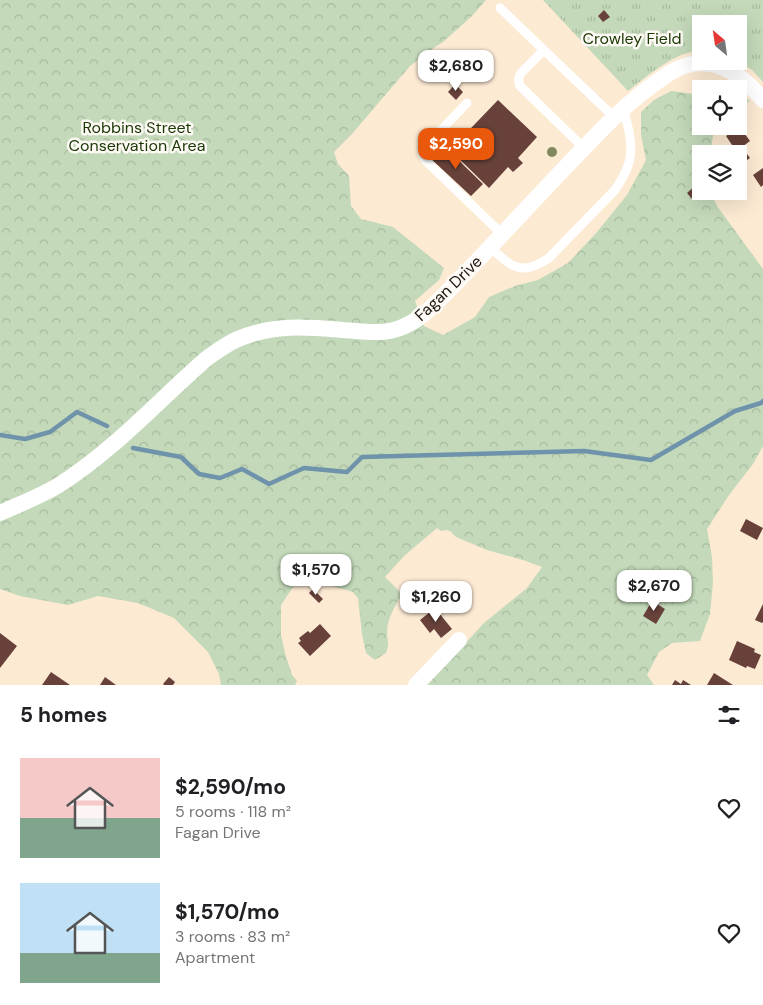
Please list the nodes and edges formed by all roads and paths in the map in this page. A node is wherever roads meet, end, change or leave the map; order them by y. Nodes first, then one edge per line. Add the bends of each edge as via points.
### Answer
1 (500, 8) dead end
2 (544, 50) junction
3 (759, 95) edge
4 (467, 103) dead end
5 (619, 113) junction
6 (584, 148) junction
7 (502, 234) junction
8 (490, 247) junction
9 (0, 513) edge
10 (459, 640) dead end
11 (416, 685) edge

1 - 2 lane
2 - 5 lane
2 - 6 lane via 519,76 520,86
3 - 5 street, Fagan Drive via 744,80 721,66 699,63 666,76
4 - 7 lane via 424,149 422,156
5 - 6 street, Fagan Drive
5 - 8 lane via 629,130 631,155 614,191 549,258 538,265 518,268
6 - 7 street, Fagan Drive
7 - 8 street, Fagan Drive
8 - 9 street, Fagan Drive via 431,308 402,328 378,332 286,327 237,340 222,348 79,472
10 - 11 street

